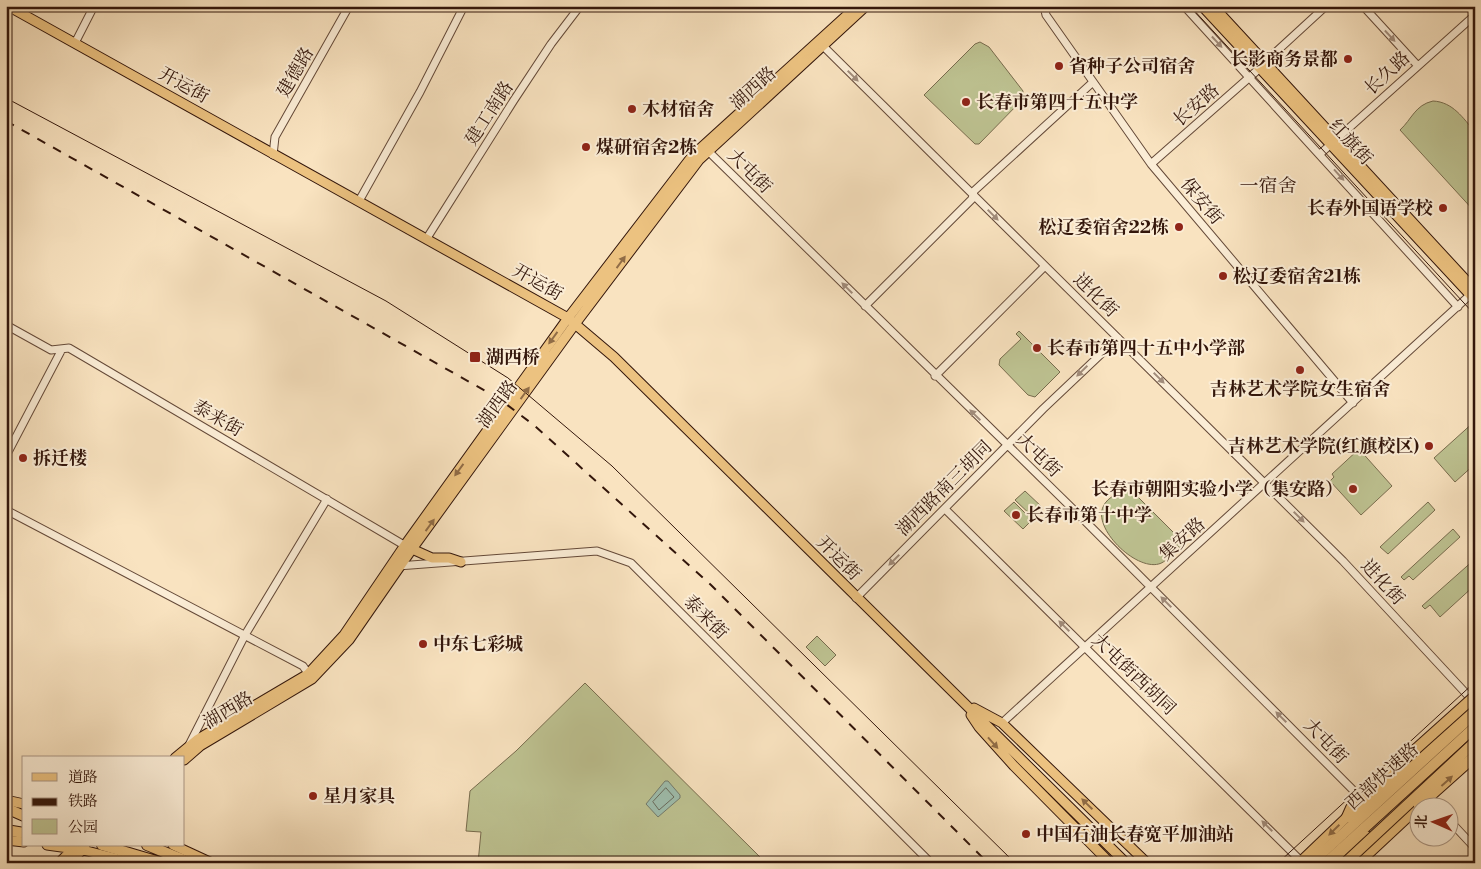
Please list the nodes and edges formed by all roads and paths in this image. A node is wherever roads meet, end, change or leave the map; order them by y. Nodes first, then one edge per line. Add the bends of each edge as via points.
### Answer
1 (8, 6) edge
2 (94, 6) edge
3 (349, 6) edge
4 (464, 6) edge
5 (580, 6) edge
6 (857, 6) edge
7 (866, 6) edge
8 (1044, 6) edge
9 (1184, 6) edge
10 (1202, 6) edge
11 (1213, 6) edge
12 (1326, 6) edge
13 (1363, 6) edge
14 (25, 10) edge
15 (1475, 15) edge
16 (75, 43) junction
17 (821, 44) junction
18 (1262, 66) junction
19 (1418, 66) junction
20 (1250, 78) junction
21 (1093, 82) junction
22 (1334, 143) junction
23 (705, 148) junction
24 (1320, 154) junction
25 (273, 155) junction
26 (1151, 164) junction
27 (973, 195) junction
28 (359, 201) junction
29 (427, 238) junction
30 (1045, 266) junction
31 (1473, 295) edge
32 (864, 306) junction
33 (1458, 307) junction
34 (568, 318) junction
35 (575, 324) junction
36 (6, 325) edge
37 (1118, 338) junction
38 (51, 350) junction
39 (60, 351) junction
40 (55, 361) junction
41 (935, 376) junction
42 (1353, 403) junction
43 (1007, 446) junction
44 (6, 456) edge
45 (1266, 483) junction
46 (327, 499) junction
47 (945, 509) junction
48 (6, 510) edge
49 (408, 547) junction
50 (460, 562) junction
51 (391, 566) junction
52 (401, 566) junction
53 (1150, 587) junction
54 (856, 598) junction
55 (245, 635) junction
56 (1085, 647) junction
57 (310, 676) junction
58 (1475, 696) edge
59 (964, 704) junction
60 (1475, 704) edge
61 (1475, 712) edge
62 (1002, 723) junction
63 (1475, 727) edge
64 (1475, 738) edge
65 (1475, 742) edge
66 (188, 747) junction
67 (177, 756) edge
68 (1475, 756) edge
69 (185, 759) edge
70 (1420, 788) junction
71 (1352, 789) dead end
72 (1428, 796) edge
73 (1431, 796) edge
74 (6, 800) edge
75 (22, 804) edge
76 (6, 808) edge
77 (6, 815) edge
78 (22, 816) edge
79 (22, 817) edge
80 (1347, 817) junction
81 (1408, 817) edge
82 (6, 830) edge
83 (1458, 830) edge
84 (22, 833) edge
85 (6, 840) edge
86 (22, 842) edge
87 (64, 846) edge
88 (105, 846) edge
89 (149, 846) edge
90 (176, 846) edge
91 (80, 847) edge
92 (1475, 848) edge
93 (1304, 862) edge
94 (59, 863) edge
95 (69, 863) edge
96 (134, 863) edge
97 (163, 863) edge
98 (191, 863) edge
99 (212, 863) edge
100 (931, 863) edge
101 (1110, 863) edge
102 (1126, 863) edge
103 (1147, 863) edge
104 (1326, 863) edge
105 (1337, 863) edge
106 (1345, 863) edge
107 (1352, 863) edge
108 (1358, 863) edge

1 - 14 main road, 开运街
2 - 16 street
3 - 25 street, 建德路 via 276,137
4 - 28 street
5 - 29 street, 建工南路 via 551,44
6 - 17 main road, 湖西路
7 - 17 main road, 湖西路
8 - 21 street, 保安街 via 1046,15
9 -> 20 street
10 - 18 main road, 红旗街
11 - 18 main road, 红旗街
12 - 18 street, 长安路
13 -> 19 street
14 - 16 main road, 开运街
15 - 19 street, 长久路
16 - 25 main road, 开运街
17 - 23 main road, 湖西路
17 -> 27 street, 进化街
18 - 20 street, 长安路
18 - 22 main road, 红旗街
19 - 22 street, 长久路
20 - 24 street
20 - 26 street, 长安路
21 - 26 street, 保安街
21 - 27 street
22 - 24 street, 长久路
22 - 31 main road, 红旗街
32 -> 23 street, 大屯街
23 - 34 main road, 湖西路
35 -> 23 main road, 湖西路
24 -> 33 street
25 - 28 main road, 开运街
26 - 42 street, 保安街
27 -> 30 street, 进化街
27 - 32 street
28 - 29 main road, 开运街
29 - 34 main road, 开运街
30 - 37 street, 进化街
30 - 41 street
31 - 33 street, 集安路
32 - 41 street, 大屯街
33 - 42 street, 集安路
34 - 35 main road, 开运街
34 -> 49 main road, 湖西路
49 -> 35 main road, 湖西路
35 - 54 main road, 开运街 via 614,357
36 - 38 street, 泰来街
37 -> 43 street, 湖西路南三胡同
37 -> 45 street, 进化街
38 - 39 street, 泰来街
38 - 40 street
39 - 40 street
39 - 46 street, 泰来街 via 69,348
40 - 44 street
43 -> 41 street, 大屯街
42 - 45 street, 集安路
43 - 47 street, 湖西路南三胡同
43 - 53 street, 大屯街
45 - 53 street, 集安路
45 -> 60 street, 进化街
46 - 49 street, 泰来街
46 - 55 street
47 -> 54 street, 湖西路南三胡同
56 -> 47 street, 大屯街西胡同
48 - 55 street
49 - 50 main road via 432,558
49 - 51 main road, 湖西路
49 - 52 main road, 湖西路
50 - 52 street, 泰来街
50 - 100 street, 泰来街 via 597,551 631,563
51 - 52 street, 泰来街
51 - 57 main road, 湖西路 via 344,635
52 - 57 main road, 湖西路 via 349,640
53 - 56 street, 集安路
71 -> 53 street, 大屯街
54 - 59 main road, 开运街
55 - 57 street via 303,666
55 - 66 street
56 - 62 street, 集安路
93 -> 56 street, 大屯街西胡同
57 - 66 main road, 湖西路
57 - 69 main road, 湖西路 via 200,746
58 - 80 highway, bridge via 1351,808
59 - 62 main road, 开运街
59 -> 101 main road, 开运街 via 979,727 1014,766
59 - 102 main road, 开运街
60 - 80 main road via 1358,813
61 - 93 highway, 西部快速路
103 -> 62 main road, 开运街
63 - 104 highway, 西部快速路
64 - 70 main road
65 - 106 highway, bridge
66 - 67 main road, 湖西路
73 -> 68 highway, bridge
70 - 72 street
70 - 105 main road
70 - 107 street via 1404,815
74 - 75 main road
76 - 78 highway
77 - 79 highway
80 -> 93 main road
81 - 108 highway
82 - 84 highway
83 - 92 street
85 - 86 main road
87 - 91 main road
88 - 97 highway
89 - 98 highway
90 - 99 main road
91 - 94 main road
91 - 95 main road
91 - 96 main road

